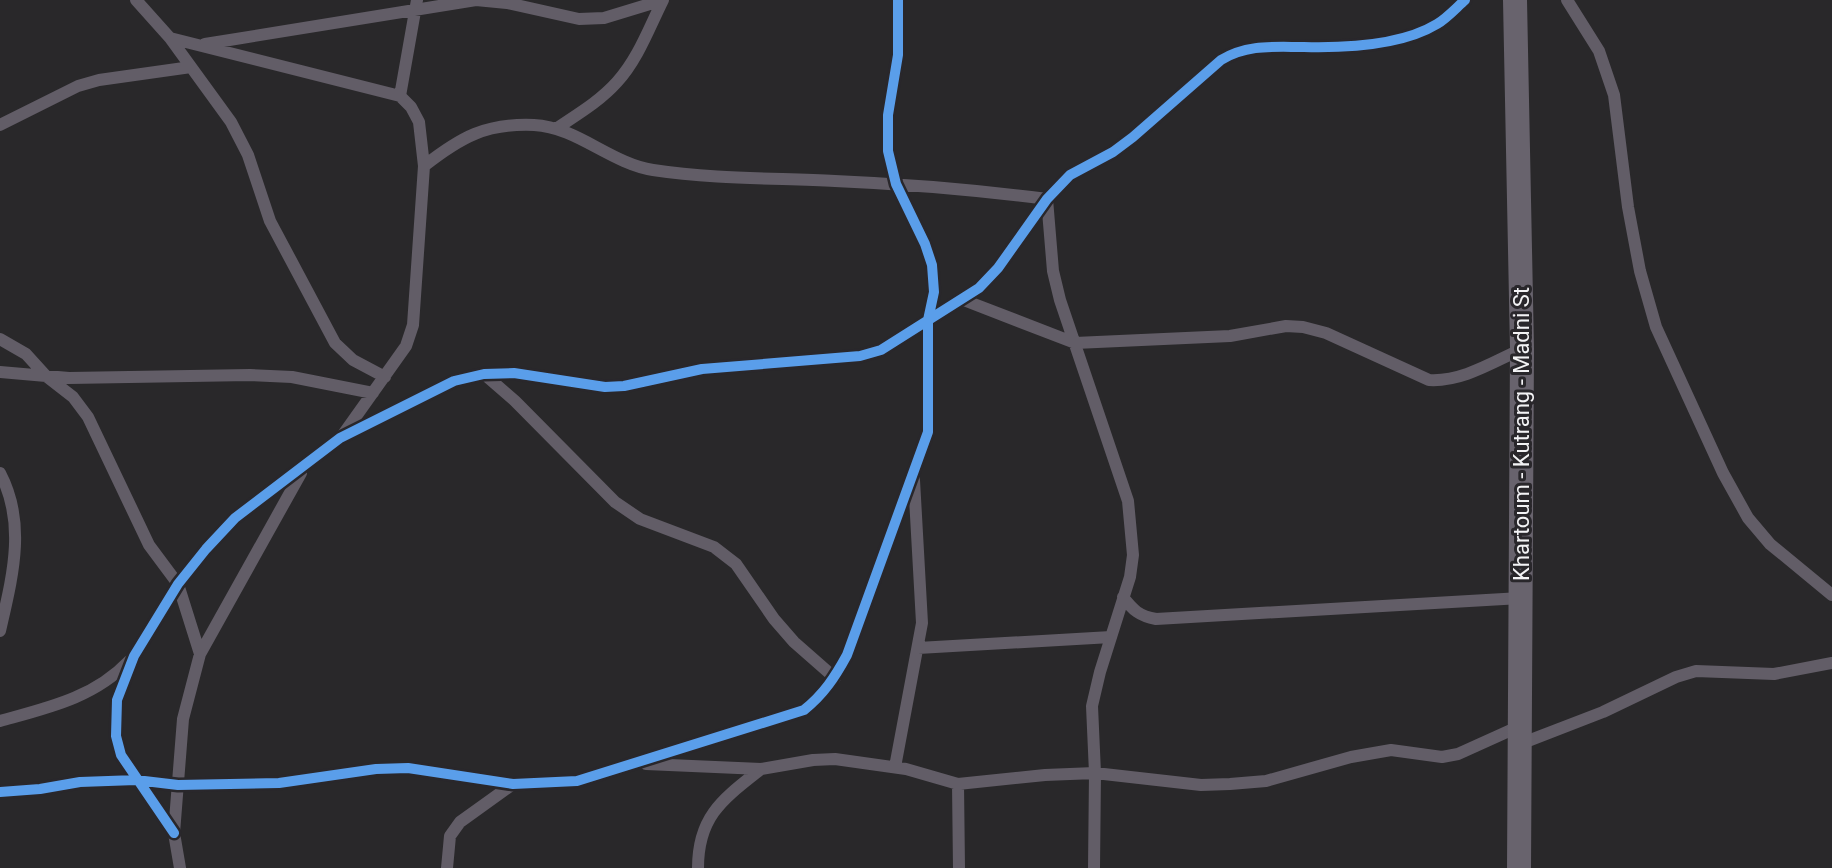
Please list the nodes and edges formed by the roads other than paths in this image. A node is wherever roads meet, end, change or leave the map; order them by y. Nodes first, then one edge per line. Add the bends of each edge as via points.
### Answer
1 (136, 0) edge
2 (663, 0) edge
3 (898, 0) edge
4 (1465, 0) edge
5 (1515, 0) edge
6 (1567, 0) edge
7 (417, 4) edge
8 (170, 38) junction
9 (198, 45) junction
10 (191, 67) junction
11 (400, 96) junction
12 (0, 125) edge
13 (557, 128) junction
14 (424, 166) junction
15 (896, 184) junction
16 (1047, 199) junction
17 (961, 299) junction
18 (928, 320) junction
19 (0, 339) edge
20 (1075, 343) junction
21 (1522, 349) junction
22 (0, 372) edge
23 (484, 374) junction
24 (46, 376) junction
25 (385, 377) junction
26 (373, 393) junction
27 (340, 438) junction
28 (305, 467) junction
29 (0, 473) edge
30 (914, 473) junction
31 (178, 584) junction
32 (1832, 595) edge
33 (1123, 597) junction
34 (1521, 598) junction
35 (0, 631) edge
36 (1111, 637) junction
37 (918, 648) junction
38 (200, 654) junction
39 (134, 656) junction
40 (1832, 663) edge
41 (835, 678) junction
42 (0, 721) edge
43 (1520, 735) junction
44 (638, 763) junction
45 (895, 767) junction
46 (761, 769) junction
47 (1095, 773) junction
48 (136, 780) junction
49 (513, 784) junction
50 (958, 784) junction
51 (178, 785) junction
52 (0, 792) edge
53 (174, 833) junction
54 (180, 868) edge
55 (447, 868) edge
56 (698, 868) edge
57 (959, 868) edge
58 (1094, 868) edge
59 (1519, 868) edge

1 - 8 street
2 - 7 street via 604,18 579,19 476,0
2 - 13 street via 618,82
3 - 15 street via 898,55 888,115 888,151
4 - 16 street via 1436,24 1381,43 1235,51 1113,152 1070,175
5 - 21 highway, Khartoum - Kutrang - Madni St
6 - 32 street via 1599,51 1614,95 1628,207 1656,327 1748,518 1770,544
7 - 9 street
7 - 11 street
8 - 9 street
8 - 10 street
9 - 11 street
10 - 12 street via 78,86
10 - 25 street via 231,122 270,221 335,343
11 - 14 street via 419,122
13 - 14 street via 483,129 455,141
13 - 15 street via 625,163 652,170
14 - 25 street via 413,325
15 - 16 street
15 - 18 street via 932,265
16 - 17 street via 998,268
16 - 20 street via 1053,271
17 - 18 street
17 - 20 street
18 - 23 street via 881,350 860,356 702,369 624,386
18 - 30 street via 928,432
19 - 24 street via 26,354
20 - 21 street via 1220,337 1303,327 1429,380 1443,381
20 - 33 street via 1128,501 1133,555
21 - 34 highway, Khartoum - Kutrang - Madni St
22 - 24 street
23 - 27 street via 454,381
23 - 41 street via 615,502 640,519 714,547 736,564 774,619
24 - 26 street via 292,377
24 - 31 street via 88,417 149,545
25 - 26 street
26 - 27 street
27 - 28 street
28 - 31 street via 235,518
28 - 38 street
29 - 35 street via 15,514 16,545
30 - 37 street via 921,590
30 - 41 street
31 - 38 street
31 - 39 street
33 - 34 street via 1134,612 1156,619
33 - 36 street
34 - 43 highway, Khartoum - Kutrang - Madni St
36 - 37 street
36 - 47 street via 1092,706
37 - 45 street
38 - 51 street via 183,719
39 - 42 street via 77,699
39 - 48 street via 115,720 121,755
40 - 43 street via 1774,674 1696,671 1603,712
41 - 44 street via 804,710
43 - 47 street via 1442,757 1391,750 1351,757 1266,781 1201,785
43 - 59 highway, Khartoum - Kutrang - Madni St
44 - 46 street
44 - 49 street via 577,781
45 - 46 street via 835,759
45 - 50 street
46 - 56 street via 712,810
47 - 50 street
47 - 58 street
48 - 51 street
48 - 52 street
48 - 53 street
49 - 51 street via 408,768 293,782
49 - 55 street via 460,822 450,836
50 - 57 street
51 - 53 street
53 - 54 street

